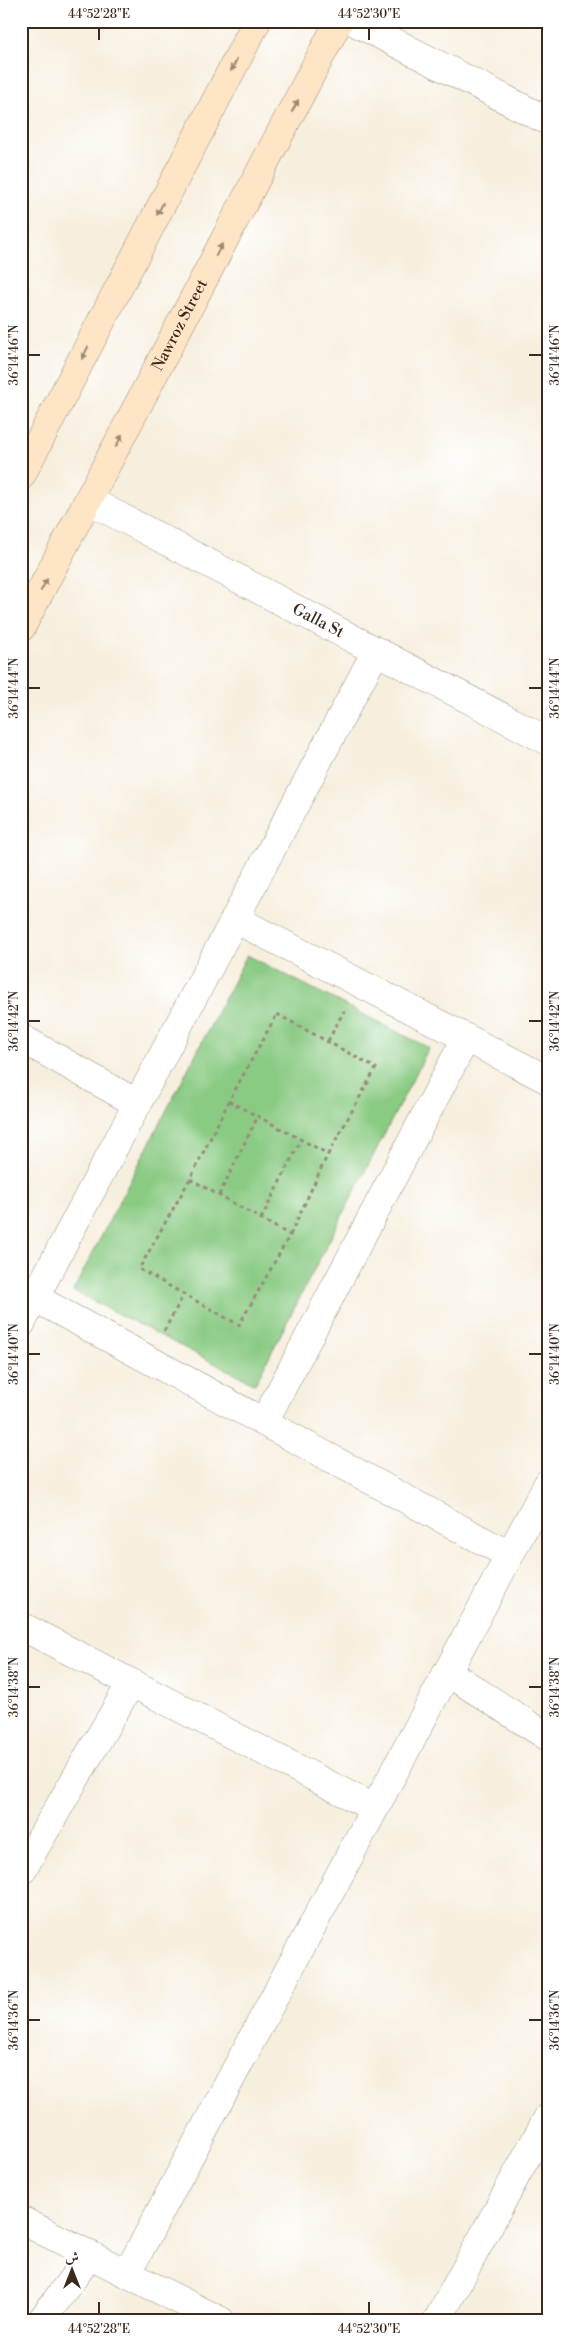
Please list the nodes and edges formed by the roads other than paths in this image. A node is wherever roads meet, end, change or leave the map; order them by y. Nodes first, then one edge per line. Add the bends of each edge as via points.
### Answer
1 (339, 21) edge
2 (354, 21) edge
3 (252, 23) edge
4 (548, 120) edge
5 (21, 476) edge
6 (88, 500) junction
7 (21, 628) edge
8 (376, 651) junction
9 (548, 741) edge
10 (235, 919) junction
11 (21, 1038) edge
12 (466, 1038) junction
13 (548, 1080) edge
14 (138, 1104) junction
15 (35, 1298) junction
16 (21, 1324) edge
17 (264, 1422) junction
18 (548, 1483) edge
19 (509, 1555) junction
20 (21, 1626) edge
21 (447, 1672) junction
22 (131, 1683) junction
23 (548, 1737) edge
24 (374, 1808) junction
25 (21, 1872) edge
26 (548, 2117) edge
27 (21, 2220) edge
28 (90, 2255) junction
29 (128, 2272) junction
30 (41, 2321) edge
31 (221, 2321) edge
32 (436, 2321) edge

6 -> 1 main road, Nawroz Street
2 - 4 street
3 -> 5 main road
7 -> 6 main road, Nawroz Street
6 - 8 street, Galla St
8 - 9 street, Galla St
8 - 10 street
10 - 12 street
10 - 14 street
11 - 14 street
12 - 13 street
12 - 17 street
14 - 15 street
15 - 16 street
15 - 17 street
17 - 19 street
18 - 19 street
19 - 21 street
20 - 22 street
21 - 23 street
21 - 24 street
22 - 24 street
22 - 25 street
24 - 29 street
26 - 32 street
27 - 28 street
28 - 29 street
28 - 30 street
29 - 31 street

